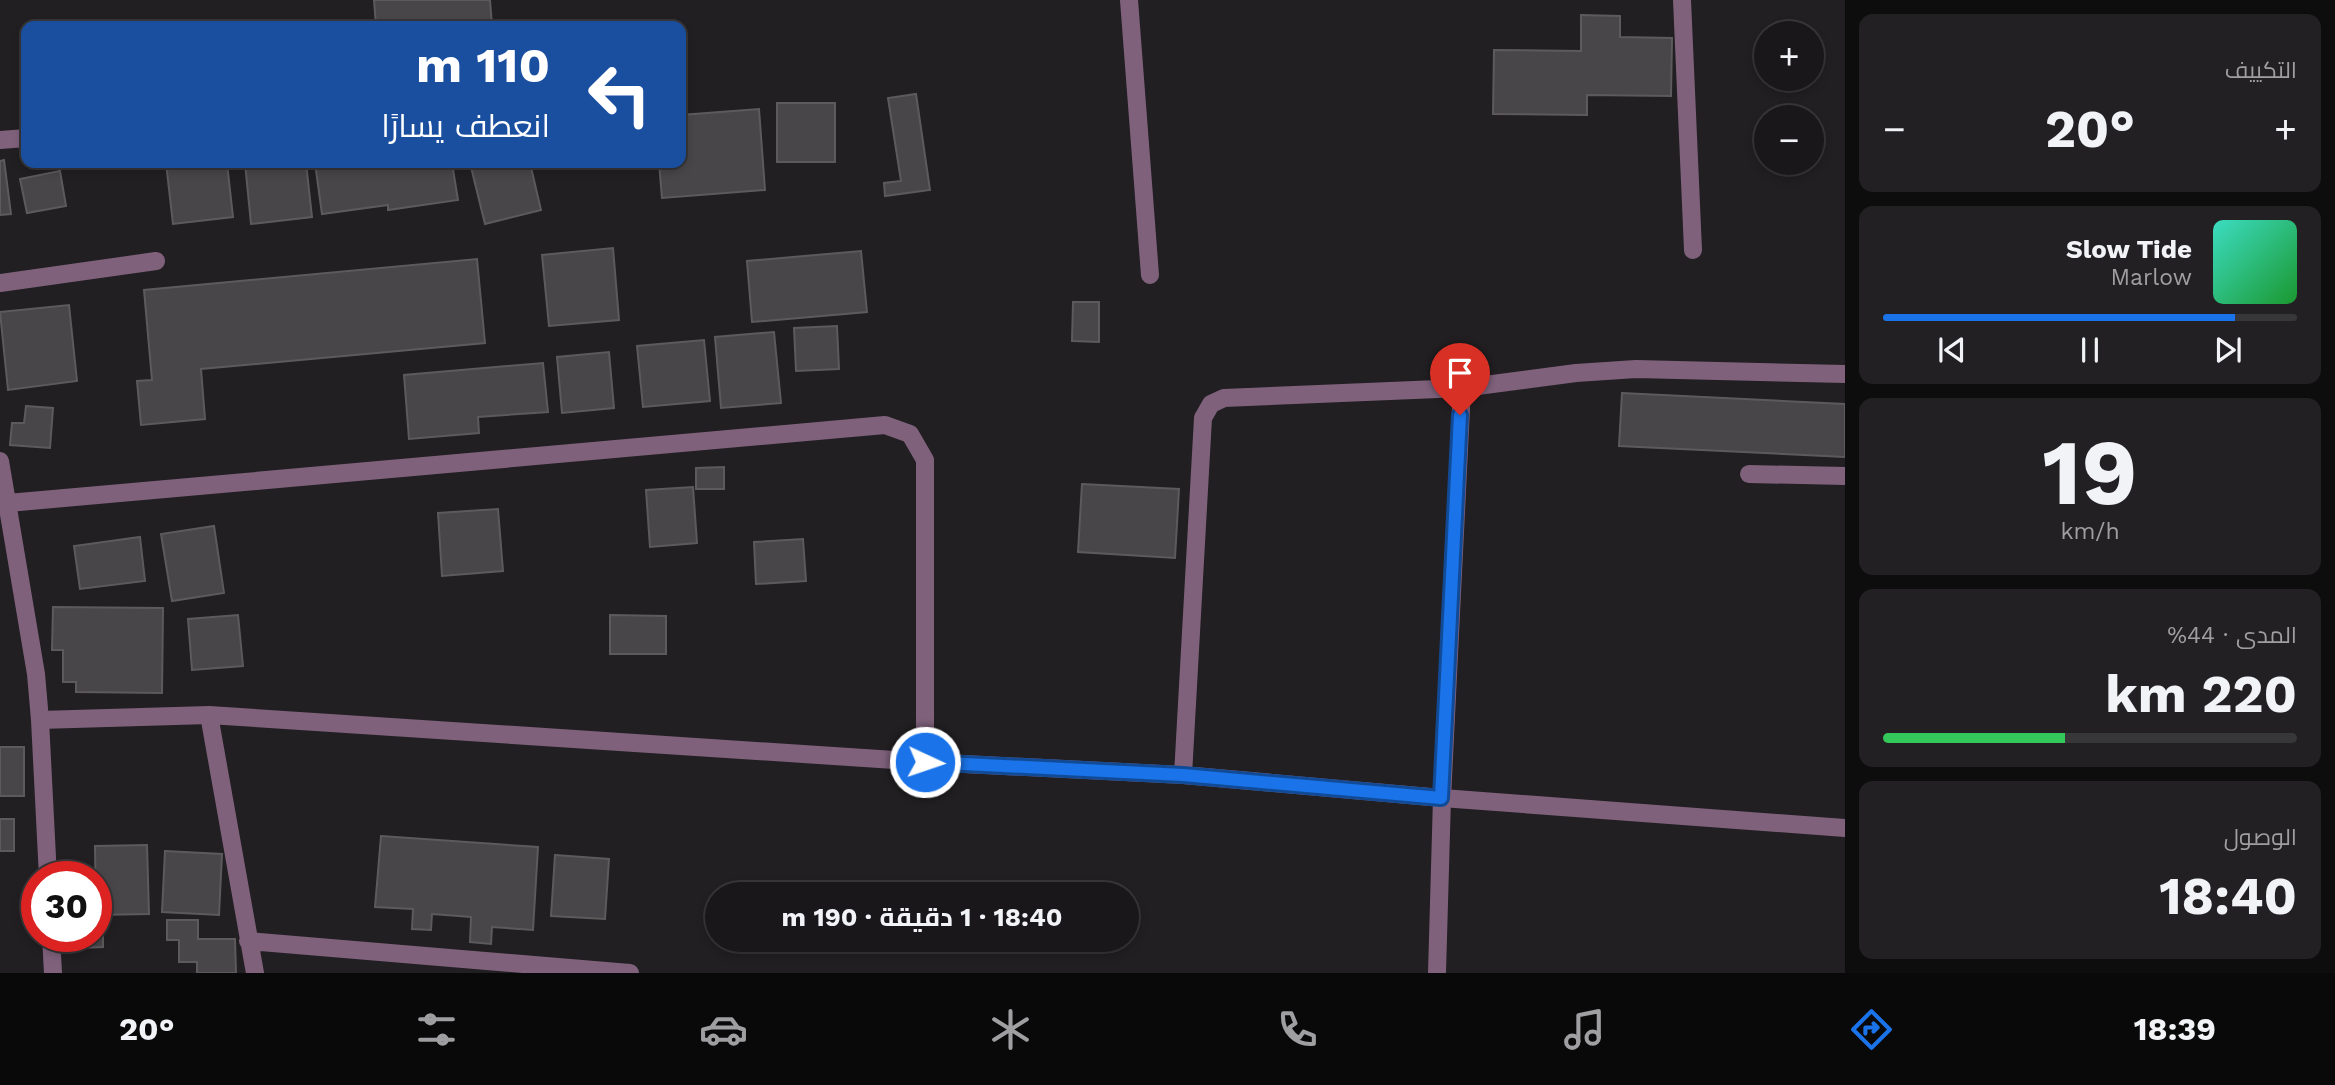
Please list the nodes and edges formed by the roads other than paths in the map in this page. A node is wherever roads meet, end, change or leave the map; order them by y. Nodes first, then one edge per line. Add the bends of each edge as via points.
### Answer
1 (1129, 0) edge
2 (1682, 0) edge
3 (21, 138) edge
4 (0, 140) edge
5 (1693, 250) dead end
6 (156, 261) dead end
7 (1150, 275) dead end
8 (0, 283) edge
9 (1845, 374) edge
10 (1462, 388) junction
11 (0, 461) edge
12 (1749, 474) dead end
13 (1845, 475) edge
14 (8, 503) junction
15 (209, 715) junction
16 (40, 720) junction
17 (925, 762) junction
18 (1183, 775) junction
19 (1441, 798) junction
20 (1845, 828) edge
21 (47, 861) edge
22 (248, 941) junction
23 (52, 952) edge
24 (53, 973) edge
25 (255, 973) edge
26 (630, 973) edge
27 (1437, 973) edge

1 - 7 street
2 - 5 street
3 - 4 street
6 - 8 street
9 - 10 street via 1636,369
10 - 18 street via 1224,398 1210,404 1203,418
10 - 19 street
11 - 14 street
12 - 13 street
14 - 16 street
14 - 17 street via 885,425 910,434 926,460
15 - 16 street
15 - 17 street
15 - 22 street
16 - 21 street
17 - 18 street
18 - 19 street
19 - 20 street
19 - 27 street
22 - 25 street
22 - 26 street
23 - 24 street

